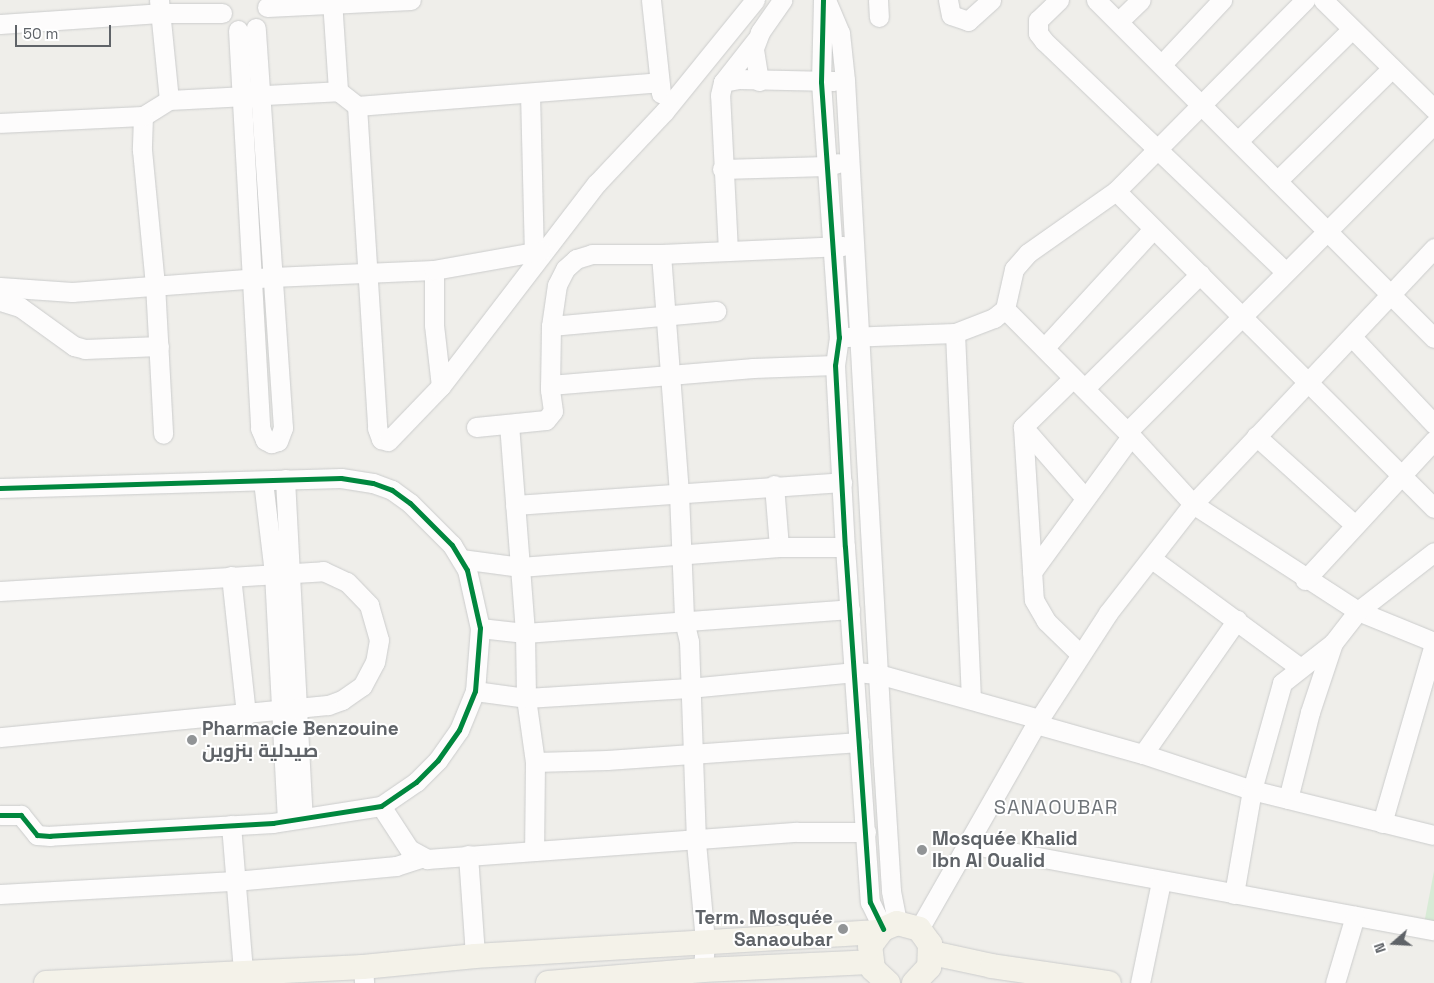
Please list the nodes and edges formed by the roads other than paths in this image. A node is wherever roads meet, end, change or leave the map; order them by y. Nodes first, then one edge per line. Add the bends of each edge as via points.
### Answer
1 (411, 0) edge
2 (651, 0) edge
3 (755, 0) edge
4 (782, 0) edge
5 (824, 0) edge
6 (948, 0) edge
7 (991, 0) edge
8 (1059, 0) edge
9 (1096, 0) edge
10 (1141, 0) edge
11 (1222, 0) edge
12 (1305, 0) edge
13 (1323, 0) edge
14 (266, 3) edge
15 (332, 3) edge
16 (223, 6) edge
17 (159, 7) edge
18 (1119, 22) junction
19 (0, 24) edge
20 (247, 29) junction
21 (1352, 29) junction
22 (756, 40) junction
23 (1162, 64) junction
24 (1392, 68) junction
25 (845, 80) junction
26 (759, 81) junction
27 (659, 82) junction
28 (723, 82) junction
29 (821, 82) junction
30 (338, 91) junction
31 (530, 93) junction
32 (251, 94) junction
33 (170, 100) junction
34 (1202, 105) junction
35 (357, 106) junction
36 (1434, 110) edge
37 (664, 112) junction
38 (143, 116) junction
39 (0, 124) edge
40 (1434, 124) edge
41 (1239, 140) junction
42 (1157, 150) junction
43 (847, 160) junction
44 (827, 166) junction
45 (722, 169) junction
46 (1277, 181) junction
47 (1116, 191) junction
48 (1153, 229) junction
49 (1327, 230) junction
50 (855, 245) junction
51 (831, 246) junction
52 (728, 251) junction
53 (537, 252) junction
54 (661, 254) junction
55 (1432, 255) edge
56 (434, 270) junction
57 (1285, 271) junction
58 (369, 272) junction
59 (1200, 274) junction
60 (272, 277) junction
61 (252, 278) junction
62 (156, 284) junction
63 (0, 287) edge
64 (1391, 294) junction
65 (0, 301) edge
66 (1005, 309) junction
67 (716, 311) dead end
68 (667, 315) junction
69 (1241, 316) junction
70 (551, 326) junction
71 (955, 334) junction
72 (839, 337) junction
73 (859, 337) junction
74 (1352, 337) junction
75 (1434, 338) edge
76 (158, 346) junction
77 (1046, 347) junction
78 (835, 365) junction
79 (669, 375) junction
80 (1310, 383) junction
81 (1079, 384) junction
82 (550, 385) junction
83 (440, 386) junction
84 (509, 424) junction
85 (1434, 424) edge
86 (476, 427) dead end
87 (1023, 427) junction
88 (163, 434) dead end
89 (1129, 434) junction
90 (1256, 436) junction
91 (1434, 440) edge
92 (1401, 474) junction
93 (285, 479) junction
94 (263, 481) junction
95 (842, 482) junction
96 (774, 486) junction
97 (0, 488) edge
98 (679, 493) junction
99 (1085, 498) junction
100 (1193, 504) junction
101 (515, 505) junction
102 (1434, 508) edge
103 (1354, 525) junction
104 (779, 547) junction
105 (844, 547) junction
106 (1434, 552) edge
107 (682, 555) junction
108 (461, 559) junction
109 (1152, 559) junction
110 (520, 567) junction
111 (283, 572) junction
112 (1032, 572) junction
113 (230, 576) junction
114 (1305, 580) junction
115 (0, 591) edge
116 (850, 609) junction
117 (1358, 611) junction
118 (684, 620) junction
119 (1237, 620) junction
120 (480, 628) junction
121 (525, 633) junction
122 (1332, 643) junction
123 (1434, 643) edge
124 (1080, 654) junction
125 (1299, 667) junction
126 (855, 672) junction
127 (878, 674) junction
128 (689, 688) junction
129 (475, 691) junction
130 (526, 698) junction
131 (971, 698) junction
132 (288, 710) junction
133 (246, 715) junction
134 (1037, 722) junction
135 (0, 737) edge
136 (859, 742) junction
137 (692, 752) junction
138 (1143, 754) junction
139 (535, 762) junction
140 (1252, 790) junction
141 (1288, 799) junction
142 (382, 806) junction
143 (0, 815) edge
144 (295, 819) junction
145 (1382, 823) junction
146 (230, 825) junction
147 (866, 832) junction
148 (1434, 835) edge
149 (696, 842) junction
150 (968, 844) junction
151 (534, 851) junction
152 (468, 855) junction
153 (421, 858) junction
154 (235, 881) junction
155 (1161, 882) junction
156 (0, 894) edge
157 (1234, 894) junction
158 (1355, 916) junction
159 (886, 928) junction
160 (919, 929) junction
161 (1434, 930) edge
162 (705, 941) junction
163 (932, 953) junction
164 (475, 956) junction
165 (703, 970) junction
166 (243, 972) junction
167 (363, 975) edge
168 (876, 976) edge
169 (121, 981) edge
170 (924, 981) edge
171 (46, 983) edge
172 (548, 983) edge
173 (1109, 983) edge
174 (1140, 983) edge
175 (1335, 983) edge

1 - 15 street
2 - 27 street
3 - 37 street
4 - 22 street
5 - 25 street via 840,33
5 - 29 street
6 - 7 street via 951,15 968,21
8 - 42 street via 1038,20 1038,33
9 - 18 street
10 - 18 street
11 - 23 street
12 - 34 street
13 - 21 street
14 - 15 street
14 - 20 street via 263,21
15 - 30 street
16 - 17 street
16 - 20 street via 228,24
17 - 19 street
17 - 33 street
18 - 23 street
20 - 32 street
21 - 24 street
21 - 41 street
22 - 26 street via 753,54
22 - 28 street
23 - 34 street
24 - 36 street
24 - 46 street
25 - 29 street
25 - 43 street
26 - 28 street via 738,79
26 - 29 street
27 - 31 street
27 - 37 street
28 - 45 street
29 - 44 street
30 - 32 street
30 - 35 street
31 - 35 street
31 - 53 street
32 - 33 street
32 - 60 street
32 - 61 street
33 - 38 street
34 - 41 street
34 - 42 street
35 - 58 street
37 - 53 street via 597,182
38 - 39 street
38 - 62 street via 145,197
40 - 49 street
41 - 46 street
42 - 47 street
42 - 57 street
43 - 44 street
43 - 50 street
44 - 45 street
44 - 51 street
45 - 52 street
46 - 49 street
47 - 48 street
47 - 66 street via 1028,253 1014,269
48 - 59 street
48 - 77 street
49 - 57 street
49 - 64 street
50 - 51 street
50 - 73 street
51 - 52 street
51 - 72 street
52 - 54 street
53 - 56 street
53 - 83 street
54 - 68 street
54 - 70 street via 592,254 576,259 565,269 557,285
55 - 64 street
56 - 58 street
56 - 83 street via 434,324
57 - 69 street
58 - 60 street
58 - 83 street via 377,428 381,439 395,438
59 - 69 street
59 - 81 street
60 - 61 street
60 - 61 street via 283,428 278,441 271,443 265,440 260,428
61 - 62 street
62 - 63 street via 72,292
62 - 76 street
64 - 74 street
64 - 75 street
65 - 76 street via 20,307 74,346 85,349
66 - 71 street via 980,326
66 - 77 street
67 - 68 street
68 - 70 street
68 - 79 street
69 - 80 street
69 - 89 street
70 - 82 street
71 - 73 street
71 - 131 street
72 - 73 street
72 - 78 street
73 - 127 street
74 - 80 street
74 - 85 street
76 - 88 street
77 - 81 street
78 - 79 street
78 - 95 street
79 - 82 street
79 - 98 street
80 - 90 street
80 - 92 street
81 - 87 street
81 - 89 street
82 - 84 street via 553,411 546,420
84 - 86 street
84 - 101 street
87 - 99 street
87 - 112 street
89 - 99 street
89 - 100 street
90 - 100 street
90 - 103 street
91 - 92 street
92 - 102 street
92 - 103 street
93 - 94 street
93 - 108 street via 357,479 392,490 431,523
93 - 111 street
94 - 97 street
94 - 111 street
95 - 96 street
95 - 105 street
96 - 98 street
96 - 104 street
98 - 101 street
98 - 107 street
99 - 112 street
100 - 109 street
100 - 114 street
101 - 110 street
103 - 114 street
104 - 105 street
104 - 107 street
105 - 116 street
106 - 117 street
107 - 110 street
107 - 118 street
108 - 110 street
108 - 120 street via 470,578
109 - 119 street
109 - 124 street
110 - 121 street
111 - 113 street
111 - 132 street
111 - 132 street via 323,571 347,582 370,605 379,640 375,662 362,686 335,703
112 - 124 street via 1038,613
113 - 115 street
113 - 133 street
114 - 117 street
116 - 118 street
116 - 126 street
117 - 122 street
117 - 123 street
118 - 121 street
118 - 128 street via 689,641
119 - 125 street
119 - 138 street
120 - 121 street
120 - 129 street
121 - 130 street
122 - 125 street
122 - 141 street
123 - 145 street
124 - 134 street
125 - 140 street via 1282,683
126 - 127 street
126 - 128 street
126 - 136 street
127 - 131 street
127 - 159 street via 891,892
128 - 130 street
128 - 137 street
129 - 130 street
129 - 142 street via 459,730 438,760 416,782
130 - 139 street
131 - 134 street
132 - 133 street
132 - 144 street
133 - 135 street
134 - 138 street
134 - 150 street
136 - 137 street
136 - 147 street
137 - 139 street via 607,760
137 - 149 street
138 - 140 street
139 - 151 street
140 - 141 street
140 - 157 street
141 - 145 street
142 - 144 street
142 - 153 street via 409,849
143 - 146 street via 21,815 34,832 42,836
144 - 146 street
145 - 148 street
146 - 154 street
147 - 149 street via 797,832
147 - 159 street via 870,902
149 - 151 street
149 - 162 street
150 - 155 street
150 - 160 street
151 - 152 street
152 - 153 street
152 - 164 street
153 - 154 street via 396,866
154 - 156 street
154 - 166 street
155 - 157 street
155 - 174 street
157 - 158 street
158 - 161 street
158 - 175 street
159 - 160 main road
159 - 162 main road
159 - 168 main road via 870,946
160 - 163 main road via 930,944
162 - 164 main road
162 - 165 street
163 - 170 main road
163 - 173 main road via 992,966
164 - 167 main road
165 - 168 main road
165 - 172 main road
166 - 167 main road
166 - 169 main road
169 - 171 main road

